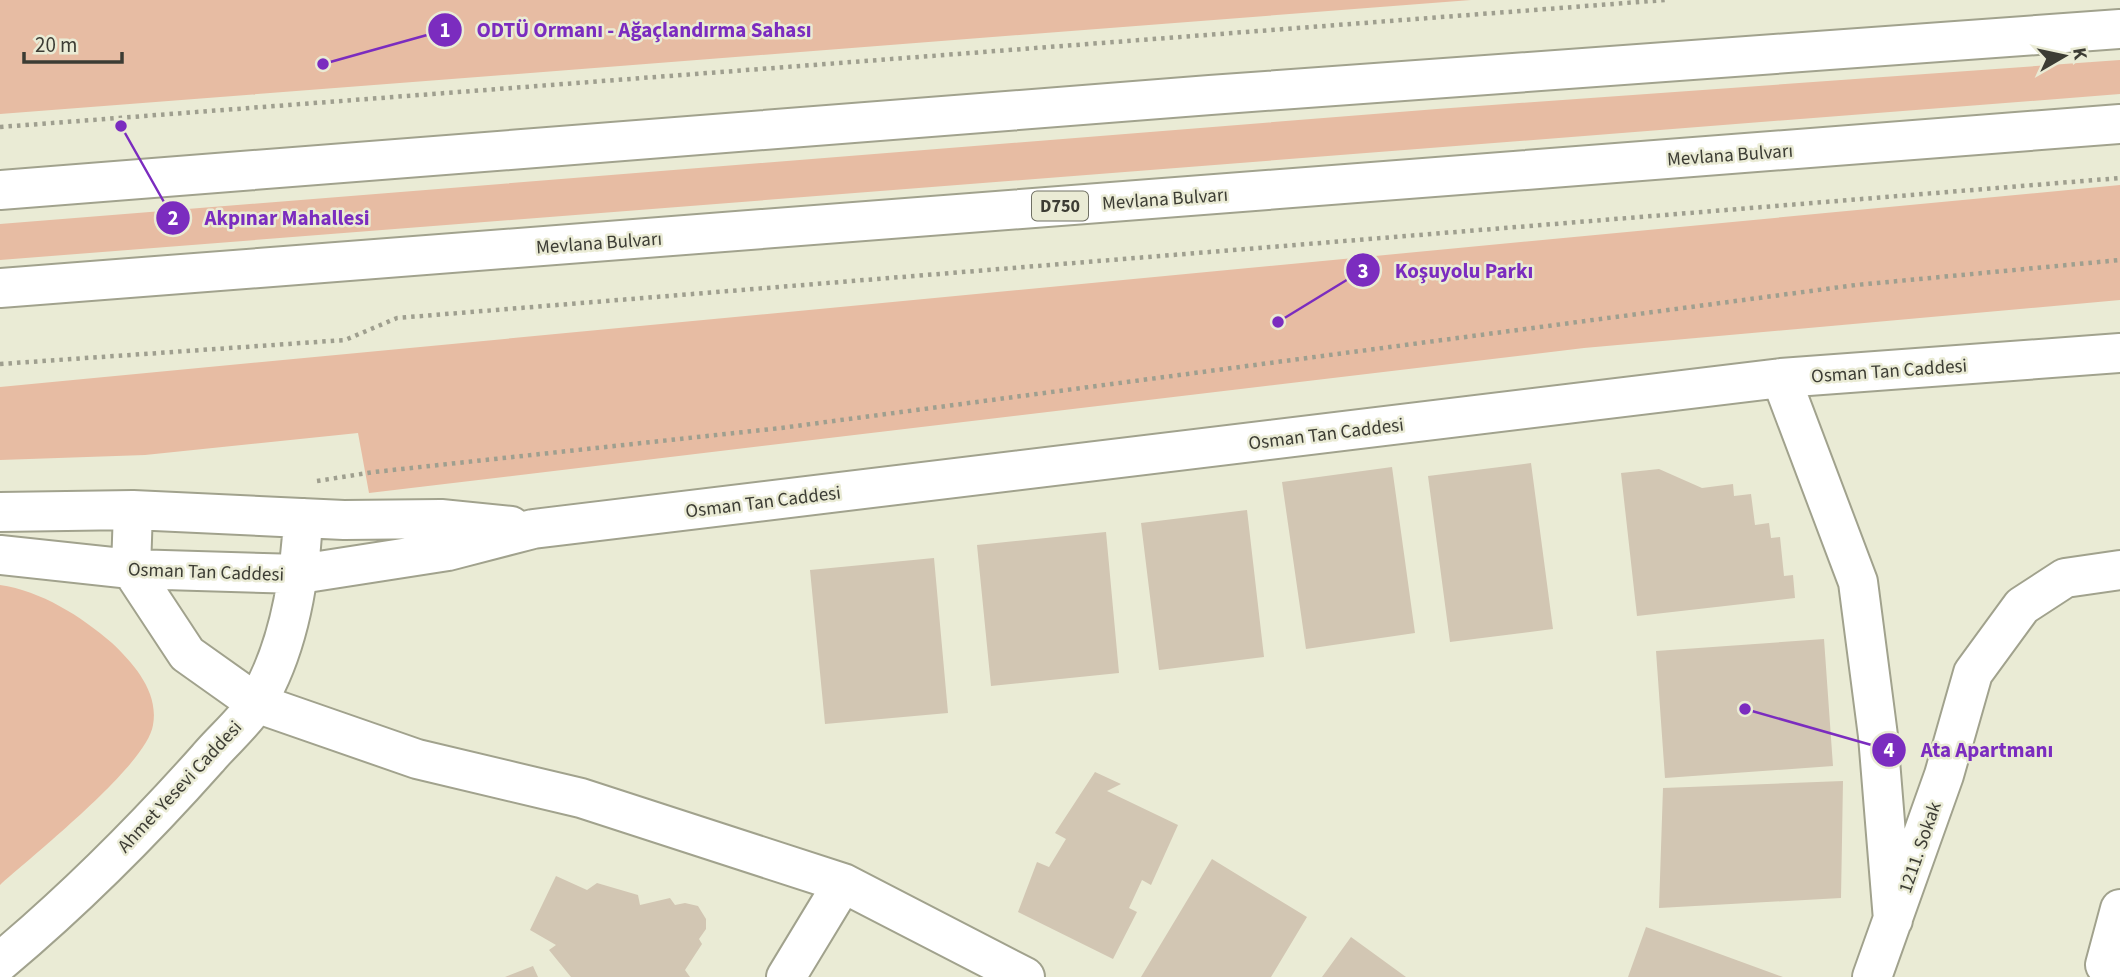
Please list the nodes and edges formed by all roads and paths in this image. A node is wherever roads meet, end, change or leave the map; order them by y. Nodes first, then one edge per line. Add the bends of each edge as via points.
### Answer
1 (1665, 0) edge
2 (2120, 29) edge
3 (2120, 124) edge
4 (0, 127) edge
5 (2120, 178) edge
6 (0, 190) edge
7 (2120, 260) edge
8 (0, 288) edge
9 (2120, 353) edge
10 (0, 364) edge
11 (1781, 377) junction
12 (305, 500) junction
13 (133, 510) junction
14 (0, 512) edge
15 (534, 528) junction
16 (0, 555) edge
17 (131, 569) junction
18 (2120, 570) edge
19 (300, 574) junction
20 (256, 703) junction
21 (843, 883) junction
22 (2120, 909) edge
23 (1893, 920) junction
24 (0, 962) edge
25 (2120, 972) edge
26 (786, 977) edge
27 (1025, 977) edge
28 (1872, 977) edge

1 - 4 path
2 - 6 main road
3 - 8 main road, Mevlana Bulvarı / D750
5 - 10 path via 397,317 345,340
7 - 12 path via 1856,285 781,428 373,472
9 - 11 main road, Osman Tan Caddesi
11 - 15 main road, Osman Tan Caddesi
11 - 23 main road via 1858,582 1878,736
12 - 13 main road, Osman Tan Caddesi
12 - 15 main road, Osman Tan Caddesi
12 - 19 main road, Ahmet Yesevi Caddesi
13 - 14 main road, Osman Tan Caddesi
13 - 17 main road
15 - 19 main road, Osman Tan Caddesi via 448,551
16 - 17 main road, Osman Tan Caddesi
17 - 19 main road, Osman Tan Caddesi
17 - 20 main road via 187,654
18 - 23 main road, 1211. Sokak via 2065,578 2022,606 1973,674 1944,775
19 - 20 main road, Ahmet Yesevi Caddesi via 285,630
20 - 21 main road via 417,759 581,798
20 - 24 main road, Ahmet Yesevi Caddesi via 190,778 52,918
21 - 26 main road
21 - 27 main road
22 - 25 main road via 2105,965
23 - 28 main road, 1211. Sokak

